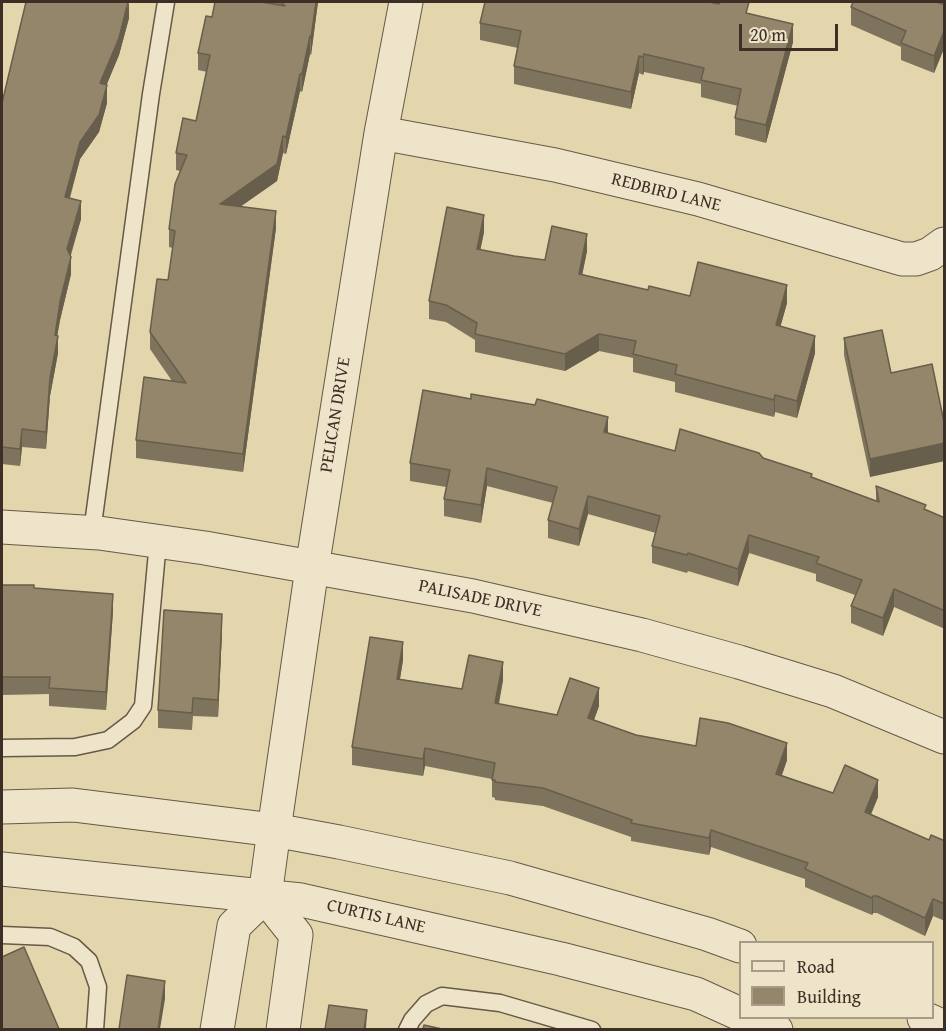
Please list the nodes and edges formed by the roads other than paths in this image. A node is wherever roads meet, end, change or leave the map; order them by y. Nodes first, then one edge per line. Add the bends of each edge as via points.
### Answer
1 (166, 2) edge
2 (406, 2) edge
3 (381, 133) junction
4 (945, 243) edge
5 (2, 527) edge
6 (92, 532) junction
7 (158, 541) junction
8 (312, 568) junction
9 (945, 737) edge
10 (2, 748) edge
11 (2, 807) edge
12 (274, 830) junction
13 (2, 869) edge
14 (265, 896) junction
15 (2, 935) edge
16 (739, 945) edge
17 (739, 1013) edge
18 (754, 1019) edge
19 (928, 1019) edge
20 (945, 1027) edge
21 (95, 1029) edge
22 (217, 1029) edge
23 (283, 1029) edge
24 (407, 1029) edge
25 (592, 1029) edge
26 (776, 1029) edge

1 - 6 lane
2 - 3 street, PELICAN DRIVE
3 - 4 street, REDBIRD LANE via 555,165 687,197 902,259 930,254
3 - 8 street, PELICAN DRIVE
5 - 6 street, PALISADE DRIVE
6 - 7 street, PALISADE DRIVE
7 - 8 street, PALISADE DRIVE
7 - 10 lane via 143,706 133,721 108,740 75,747
8 - 9 street, PALISADE DRIVE via 473,596 642,635 833,691
8 - 12 street, PELICAN DRIVE
11 - 12 street via 73,805
12 - 14 street, PELICAN DRIVE
12 - 16 street via 510,878
13 - 14 street, CURTIS LANE
14 - 17 street, CURTIS LANE via 301,900 561,959 696,994
14 - 22 street via 234,926
14 - 23 street via 296,935
15 - 21 lane via 50,937 74,947 89,961 98,987
18 - 26 street
19 - 20 street
24 - 25 lane via 426,1004 442,996 501,1003

